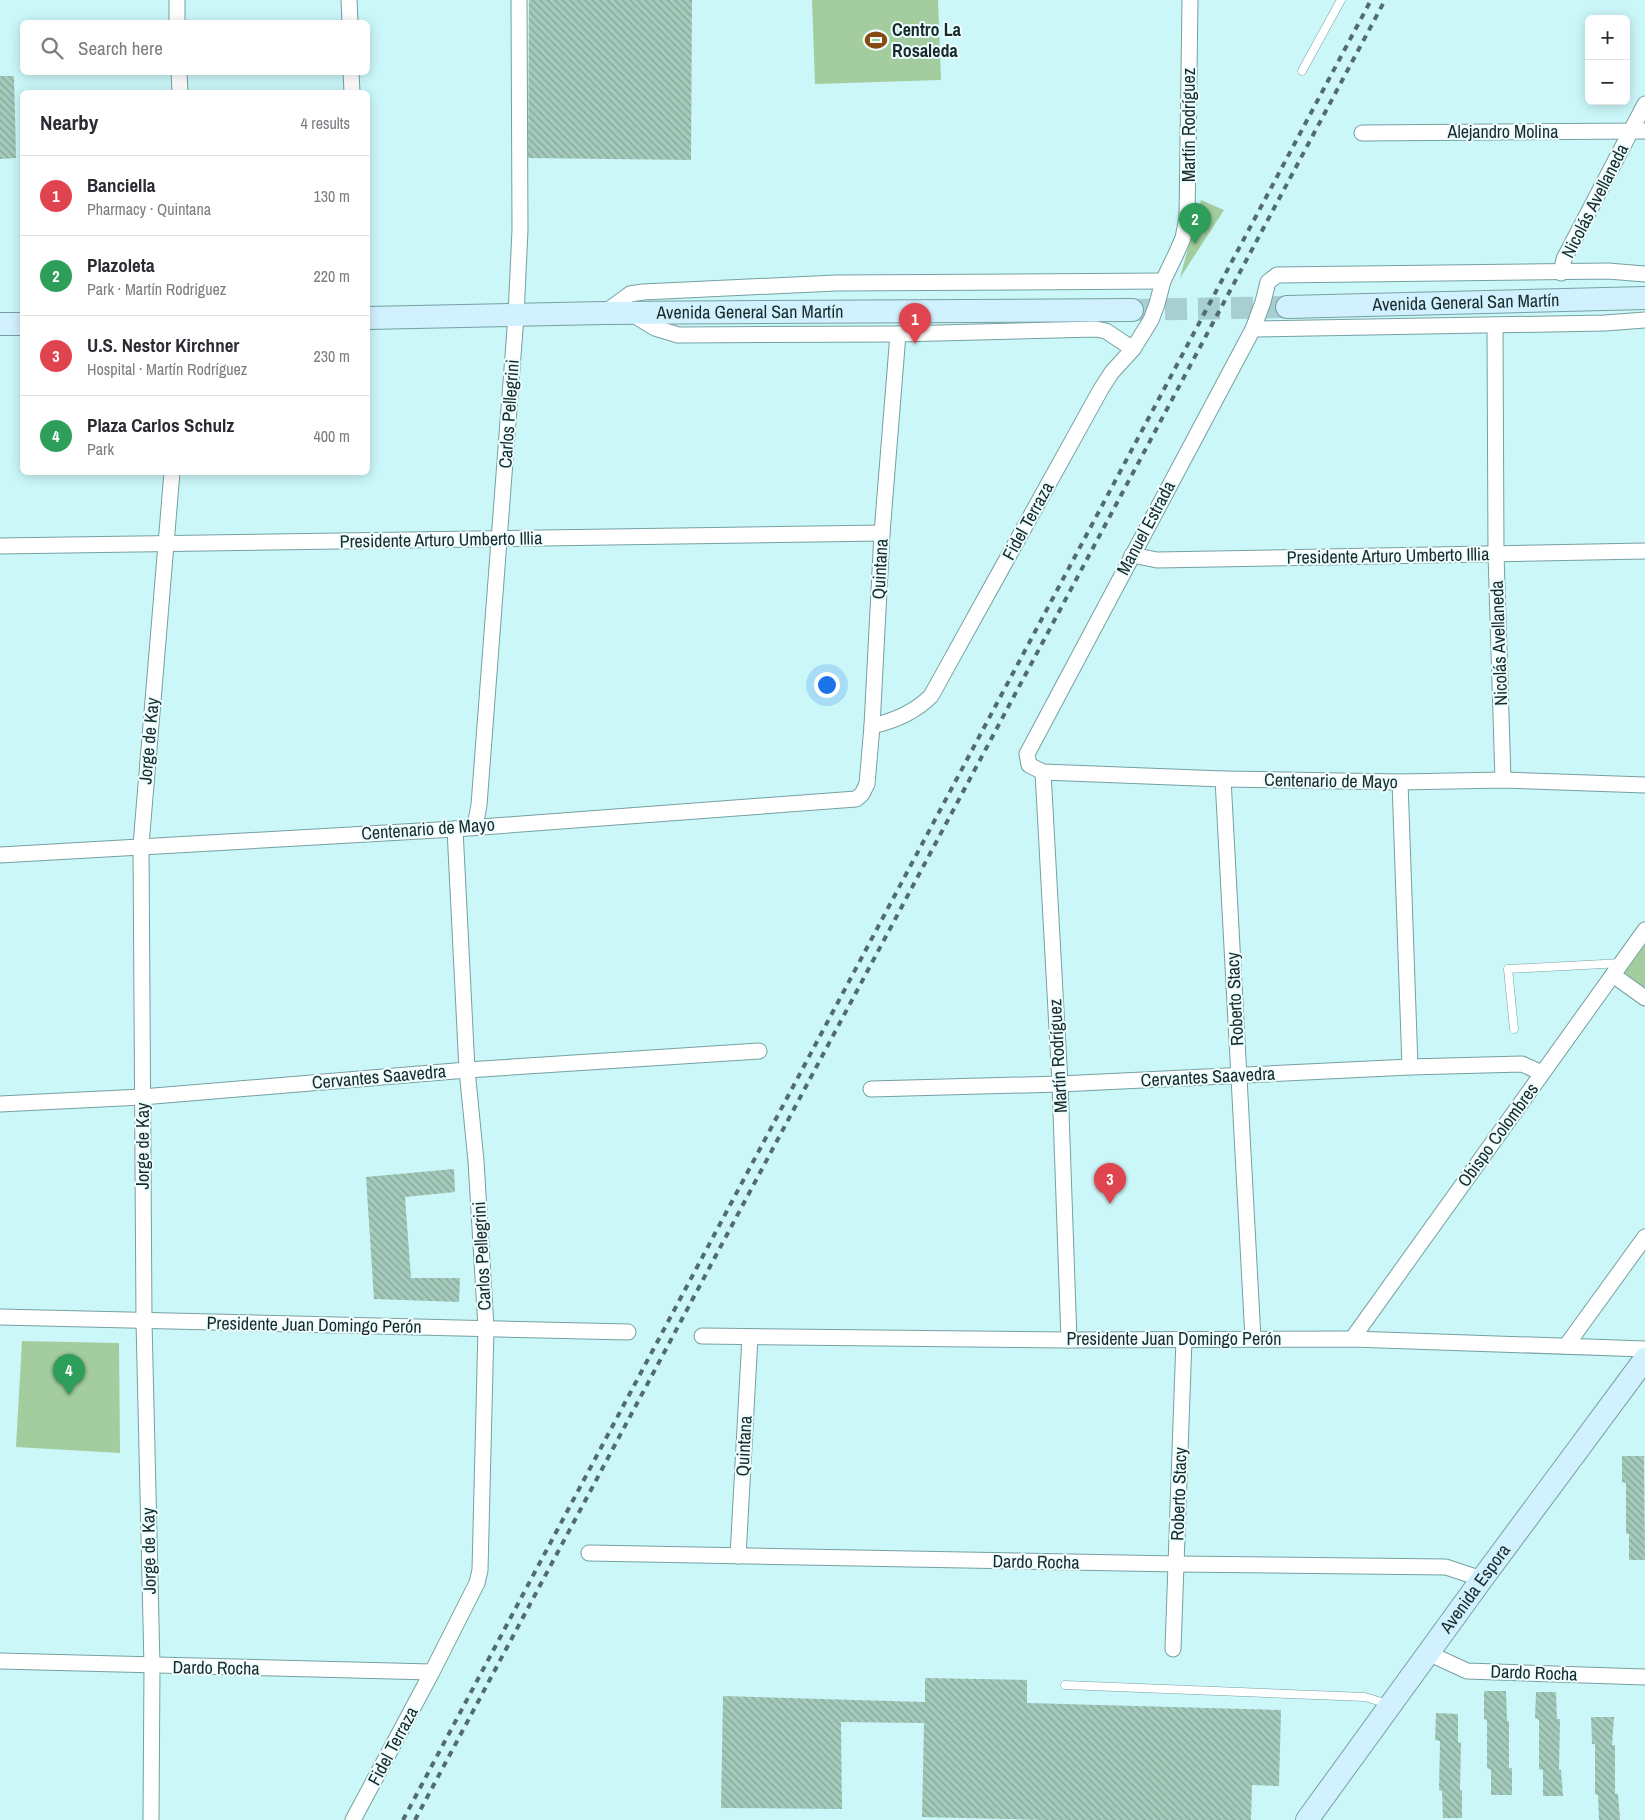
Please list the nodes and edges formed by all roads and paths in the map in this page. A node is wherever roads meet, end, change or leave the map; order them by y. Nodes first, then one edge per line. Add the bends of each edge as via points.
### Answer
1 (176, 0) edge
2 (349, 0) edge
3 (519, 0) edge
4 (1190, 0) edge
5 (1342, 0) edge
6 (177, 20) edge
7 (350, 20) edge
8 (1302, 71) dead end
9 (179, 75) edge
10 (351, 75) edge
11 (180, 90) edge
12 (352, 90) edge
13 (1645, 104) edge
14 (1638, 131) edge
15 (1362, 133) dead end
16 (1561, 273) junction
17 (1645, 274) edge
18 (1162, 281) junction
19 (1645, 298) edge
20 (1157, 304) joint
21 (1287, 307) tunnel mouth
22 (1132, 310) tunnel mouth
23 (604, 313) junction
24 (631, 313) junction
25 (516, 316) junction
26 (370, 318) edge
27 (1645, 320) edge
28 (0, 324) edge
29 (20, 324) edge
30 (1495, 326) junction
31 (1253, 329) junction
32 (898, 334) junction
33 (1133, 349) junction
34 (172, 475) edge
35 (882, 533) junction
36 (500, 539) junction
37 (165, 543) junction
38 (0, 546) edge
39 (1645, 551) edge
40 (1496, 554) junction
41 (1132, 555) junction
42 (879, 725) junction
43 (1043, 772) junction
44 (1223, 779) junction
45 (1503, 780) junction
46 (1400, 782) junction
47 (1645, 785) edge
48 (856, 799) joint
49 (476, 826) junction
50 (455, 828) junction
51 (141, 846) junction
52 (0, 855) edge
53 (1645, 930) edge
54 (1618, 969) junction
55 (1645, 998) edge
56 (1514, 1028) dead end
57 (759, 1051) dead end
58 (1410, 1067) junction
59 (467, 1070) junction
60 (1542, 1073) junction
61 (1240, 1075) junction
62 (1060, 1084) junction
63 (871, 1089) dead end
64 (142, 1096) junction
65 (0, 1104) edge
66 (1645, 1237) edge
67 (0, 1317) edge
68 (144, 1321) junction
69 (486, 1328) junction
70 (628, 1332) dead end
71 (702, 1336) dead end
72 (750, 1337) junction
73 (1184, 1339) junction
74 (1254, 1339) junction
75 (1069, 1340) junction
76 (1352, 1340) junction
77 (1566, 1346) junction
78 (1645, 1349) edge
79 (1645, 1360) edge
80 (588, 1553) dead end
81 (738, 1556) junction
82 (1177, 1564) junction
83 (1482, 1580) junction
84 (1173, 1649) dead end
85 (1428, 1652) junction
86 (0, 1661) edge
87 (152, 1666) junction
88 (432, 1672) junction
89 (1645, 1677) edge
90 (1064, 1685) dead end
91 (1390, 1704) junction
92 (151, 1820) edge
93 (354, 1820) edge
94 (1307, 1820) edge

1 - 6 street
2 - 7 street
3 - 25 street, Carlos Pellegrini via 520,230
4 - 18 street, Martín Rodríguez via 1189,202 1183,238
5 - 8 lane
9 - 11 street
10 - 12 street
13 - 14 street, Nicolás Avellaneda
14 - 15 street, Alejandro Molina
14 - 16 street, Nicolás Avellaneda via 1564,259
16 - 17 street, Manuel Estrada
16 - 31 street, Manuel Estrada via 1276,275 1268,282
18 - 20 street, Martín Rodríguez
18 - 23 street via 836,284 643,292 630,294
19 - 21 main road, Avenida General San Martín
20 - 33 street, Fidel Terraza via 1152,320
22 - 24 main road, Avenida General San Martín
23 - 24 main road, Avenida General San Martín
23 - 25 main road, Avenida General San Martín
24 - 32 street via 655,328 678,335
25 - 26 main road, Avenida General San Martín
25 - 36 street, Carlos Pellegrini
27 - 30 street
28 - 29 main road
30 - 31 street
30 - 40 street, Nicolás Avellaneda
31 - 41 street, Manuel Estrada
32 - 33 street via 1096,329 1106,331
32 - 35 street, Quintana
33 - 42 street, Fidel Terraza via 1101,389 931,696 908,713
34 - 37 street, Jorge de Kay
35 - 36 street, Presidente Arturo Umberto Illia
35 - 42 street, Quintana
36 - 37 street, Presidente Arturo Umberto Illia
36 - 49 street, Carlos Pellegrini
37 - 38 street, Presidente Arturo Umberto Illia
37 - 51 street, Jorge de Kay
39 - 40 street, Presidente Arturo Umberto Illia
40 - 41 street, Presidente Arturo Umberto Illia via 1157,560
40 - 45 street, Nicolás Avellaneda
41 - 43 street, Manuel Estrada via 1027,754 1030,765
42 - 48 street, Quintana via 867,784
43 - 44 street, Centenario de Mayo
43 - 62 street, Martín Rodríguez
44 - 46 street, Centenario de Mayo
44 - 61 street, Roberto Stacy
45 - 46 street, Centenario de Mayo
45 - 47 street, Centenario de Mayo
46 - 58 street
48 - 49 street, Centenario de Mayo
49 - 50 street, Centenario de Mayo
50 - 51 street, Centenario de Mayo
50 - 59 street, Carlos Pellegrini
51 - 52 street, Centenario de Mayo
51 - 64 street, Jorge de Kay
53 - 54 street, Obispo Colombres
54 - 55 street
54 - 56 lane via 1508,969
54 - 60 street, Obispo Colombres
57 - 59 street, Cervantes Saavedra
58 - 60 street, Cervantes Saavedra via 1522,1064
58 - 61 street, Cervantes Saavedra
59 - 64 street, Cervantes Saavedra
59 - 69 street, Carlos Pellegrini
60 - 76 street, Obispo Colombres
61 - 62 street, Cervantes Saavedra
61 - 74 street, Roberto Stacy
62 - 63 street, Cervantes Saavedra
62 - 75 street, Martín Rodríguez
64 - 65 street, Cervantes Saavedra
64 - 68 street, Jorge de Kay
66 - 77 street
67 - 68 street, Presidente Juan Domingo Perón
68 - 69 street, Presidente Juan Domingo Perón
68 - 87 street, Jorge de Kay
69 - 70 street, Presidente Juan Domingo Perón
69 - 88 street, Carlos Pellegrini via 480,1570 477,1583
71 - 72 street, Presidente Juan Domingo Perón
72 - 75 street, Presidente Juan Domingo Perón
72 - 81 street, Quintana
73 - 74 street, Presidente Juan Domingo Perón
73 - 75 street, Presidente Juan Domingo Perón
73 - 82 street, Roberto Stacy
74 - 76 street, Presidente Juan Domingo Perón
76 - 77 street, Presidente Juan Domingo Perón
77 - 78 street, Presidente Juan Domingo Perón
79 - 83 main road, Avenida Espora
80 - 81 street, Dardo Rocha
81 - 82 street, Dardo Rocha
82 - 83 street, Dardo Rocha via 1446,1566
82 - 84 street, Roberto Stacy
83 - 85 main road, Avenida Espora
85 - 89 street, Dardo Rocha via 1467,1671
85 - 91 main road, Avenida Espora
86 - 87 street, Dardo Rocha
87 - 88 street, Dardo Rocha
87 - 92 street, Jorge de Kay
88 - 93 street, Fidel Terraza
90 - 91 lane via 1365,1697
91 - 94 main road, Avenida Espora

